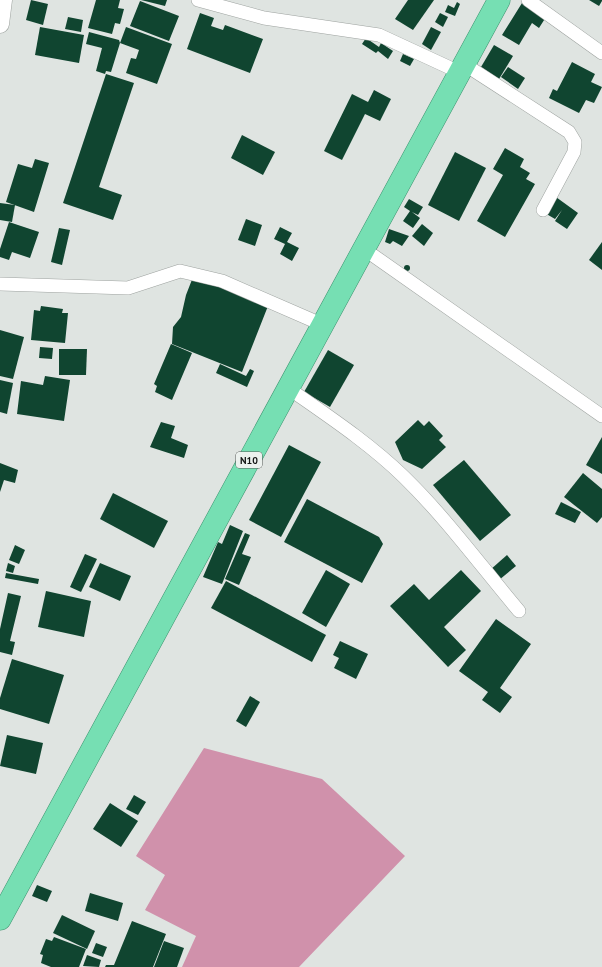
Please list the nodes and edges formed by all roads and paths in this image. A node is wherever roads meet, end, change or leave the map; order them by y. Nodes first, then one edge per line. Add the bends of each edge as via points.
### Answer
1 (3, 0) edge
2 (198, 0) edge
3 (499, 0) edge
4 (528, 0) edge
5 (0, 24) edge
6 (602, 53) edge
7 (462, 68) junction
8 (543, 210) dead end
9 (364, 249) junction
10 (0, 284) edge
11 (321, 324) junction
12 (288, 388) junction
13 (602, 416) edge
14 (518, 611) dead end
15 (0, 919) edge

1 - 5 main road
2 - 7 street via 264,18 379,35
3 - 7 highway, N10
4 - 6 street
7 - 8 street via 568,132 575,142 574,152
7 - 9 highway, N10
9 - 11 highway, N10
9 - 13 street
10 - 11 street via 128,288 180,271 222,281
11 - 12 highway, N10
12 - 14 street via 367,444 404,477
12 - 15 highway, N10

